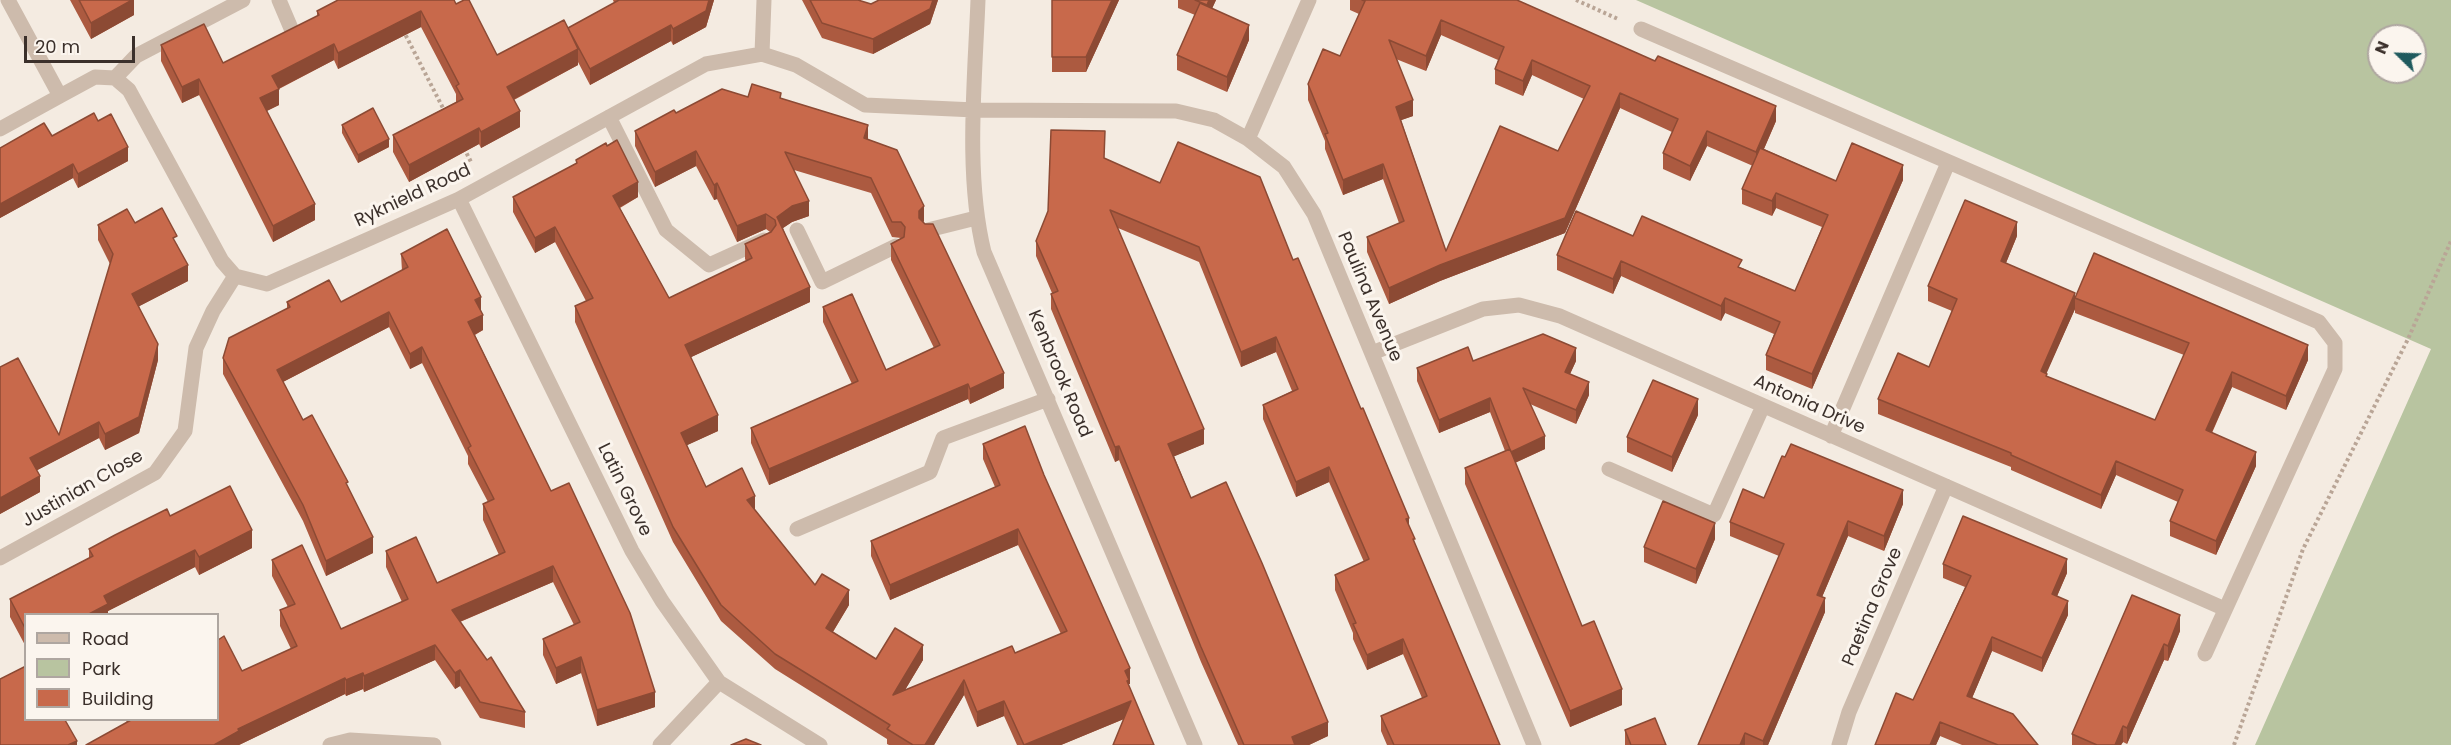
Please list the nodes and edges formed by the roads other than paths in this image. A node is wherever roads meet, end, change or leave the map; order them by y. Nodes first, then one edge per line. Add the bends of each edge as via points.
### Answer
1 (8, 0) edge
2 (243, 0) edge
3 (279, 0) edge
4 (764, 0) edge
5 (978, 0) edge
6 (1309, 0) edge
7 (1641, 29) road end
8 (293, 33) edge
9 (762, 54) junction
10 (115, 78) junction
11 (60, 96) junction
12 (975, 110) junction
13 (609, 117) junction
14 (0, 129) edge
15 (1248, 139) junction
16 (1948, 163) junction
17 (459, 198) junction
18 (976, 218) junction
19 (797, 230) dead end
20 (928, 230) edge
21 (766, 239) edge
22 (896, 246) edge
23 (235, 276) junction
24 (1372, 353) junction
25 (1048, 399) junction
26 (1763, 406) junction
27 (1831, 436) junction
28 (1610, 469) dead end
29 (1946, 486) junction
30 (797, 529) dead end
31 (0, 558) edge
32 (2224, 609) junction
33 (2205, 654) dead end
34 (719, 682) junction
35 (330, 745) edge
36 (434, 745) edge
37 (660, 745) edge
38 (820, 745) edge
39 (1195, 745) edge
40 (1534, 745) edge
41 (1839, 745) edge

1 - 11 street
2 - 10 street via 136,56
3 - 8 street
4 - 9 street
5 - 12 street, Kenbrook Road
6 - 15 street
7 - 16 street
9 - 12 street, Ryknield Road via 796,65 866,105
9 - 13 street, Ryknield Road via 706,64
10 - 11 street via 94,77
10 - 23 street via 129,90 222,261
11 - 14 street
12 - 15 street, Paulina Avenue via 1176,111 1214,120
12 - 18 street, Kenbrook Road
13 - 17 street, Ryknield Road
13 - 21 street via 666,230 709,265
15 - 24 street, Paulina Avenue via 1284,168 1314,214
16 - 27 street
16 - 32 street via 2319,322 2335,343 2335,369
17 - 23 street, Ryknield Road via 267,284
17 - 34 street, Latin Grove via 632,551
18 - 20 street
18 - 25 street, Kenbrook Road via 984,252
19 - 22 street via 822,282
23 - 31 street, Justinian Close via 196,348 185,431 155,473
24 - 26 street, Antonia Drive via 1483,309 1519,305 1560,316
24 - 40 street, Paulina Avenue
25 - 30 street via 943,438 930,472
25 - 39 street, Kenbrook Road
26 - 27 street, Antonia Drive
26 - 28 street via 1714,515
27 - 29 street, Antonia Drive
29 - 32 street, Antonia Drive
29 - 41 street, Paetina Grove via 1849,712
32 - 33 street
34 - 37 street
34 - 38 street, Latin Grove
35 - 36 street via 350,740

